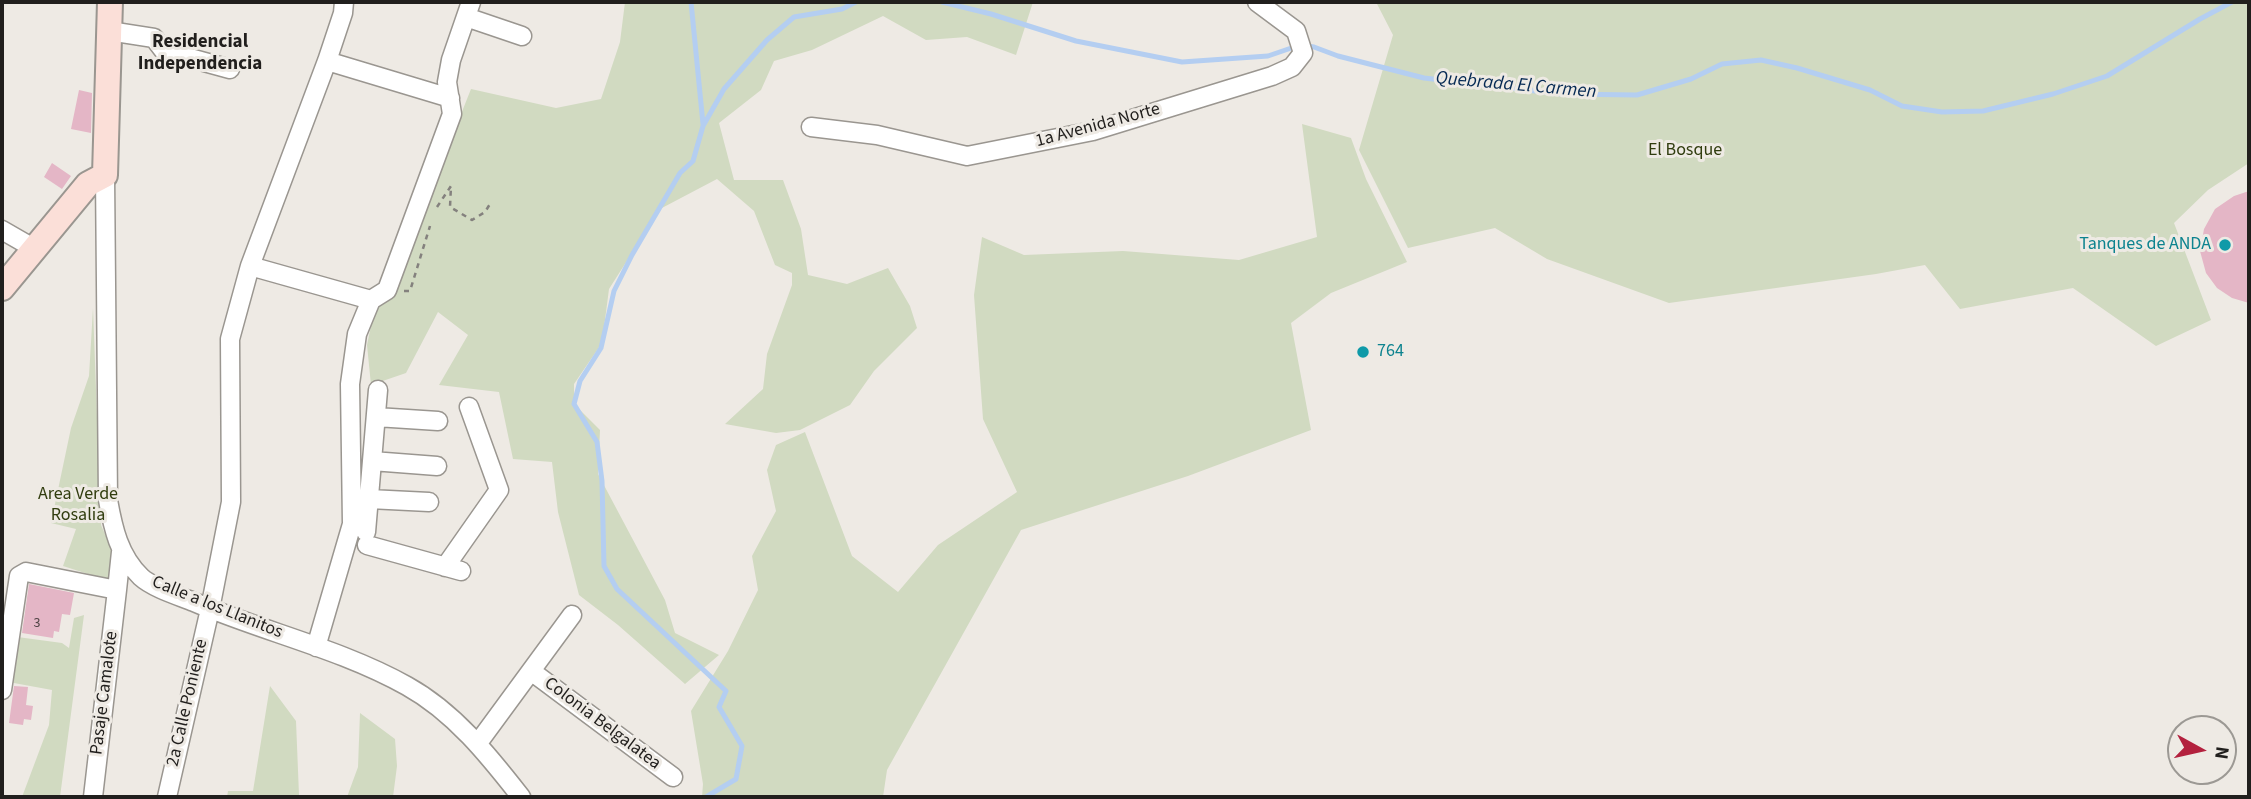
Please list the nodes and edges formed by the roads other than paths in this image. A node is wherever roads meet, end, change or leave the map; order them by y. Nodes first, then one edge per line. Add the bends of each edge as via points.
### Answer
1 (110, 2) edge
2 (344, 2) edge
3 (1257, 2) edge
4 (468, 9) edge
5 (109, 31) junction
6 (522, 36) dead end
7 (327, 61) junction
8 (230, 69) dead end
9 (450, 98) junction
10 (811, 127) dead end
11 (106, 175) junction
12 (2, 230) edge
13 (35, 248) junction
14 (250, 266) junction
15 (2, 288) edge
16 (371, 300) junction
17 (378, 390) dead end
18 (470, 407) dead end
19 (376, 417) junction
20 (438, 421) dead end
21 (372, 461) junction
22 (437, 466) dead end
23 (369, 499) junction
24 (429, 502) dead end
25 (121, 552) junction
26 (117, 590) junction
27 (210, 609) junction
28 (572, 615) dead end
29 (316, 647) junction
30 (531, 671) junction
31 (2, 690) edge
32 (478, 743) junction
33 (673, 777) dead end
34 (93, 797) edge
35 (167, 797) edge
36 (521, 797) edge

1 - 5 street
2 - 7 street, 2a Calle Poniente
3 - 10 street, 1a Avenida Norte via 1296,31 1303,53 1292,67 1093,131 967,156 877,135
4 - 6 street
4 - 9 street via 451,60
5 - 8 street via 154,38 164,51
5 - 11 street
7 - 9 street
7 - 14 street, 2a Calle Poniente
9 - 16 street via 452,114 387,290
11 - 13 street via 88,184
11 - 25 street, Calle a los Llanitos via 108,500
12 - 13 street
13 - 15 street
14 - 16 street
14 - 27 street, 2a Calle Poniente via 230,338 231,502
16 - 29 street via 357,334 350,384 352,524
17 - 19 street
18 - 23 street via 499,490 453,569 367,538
19 - 20 street
19 - 21 street
21 - 22 street
21 - 23 street
23 - 24 street
25 - 26 street, Pasaje Camalote
25 - 27 street, Calle a los Llanitos via 142,578
26 - 31 street via 26,572 19,576
26 - 34 street, Pasaje Camalote
27 - 29 street, Calle a los Llanitos
27 - 35 street, 2a Calle Poniente
28 - 30 street, Colonia Belgalatea
29 - 32 street, Calle a los Llanitos via 411,688
30 - 32 street, Colonia Belgalatea
30 - 33 street, Colonia Belgalatea
32 - 36 street, Calle a los Llanitos

